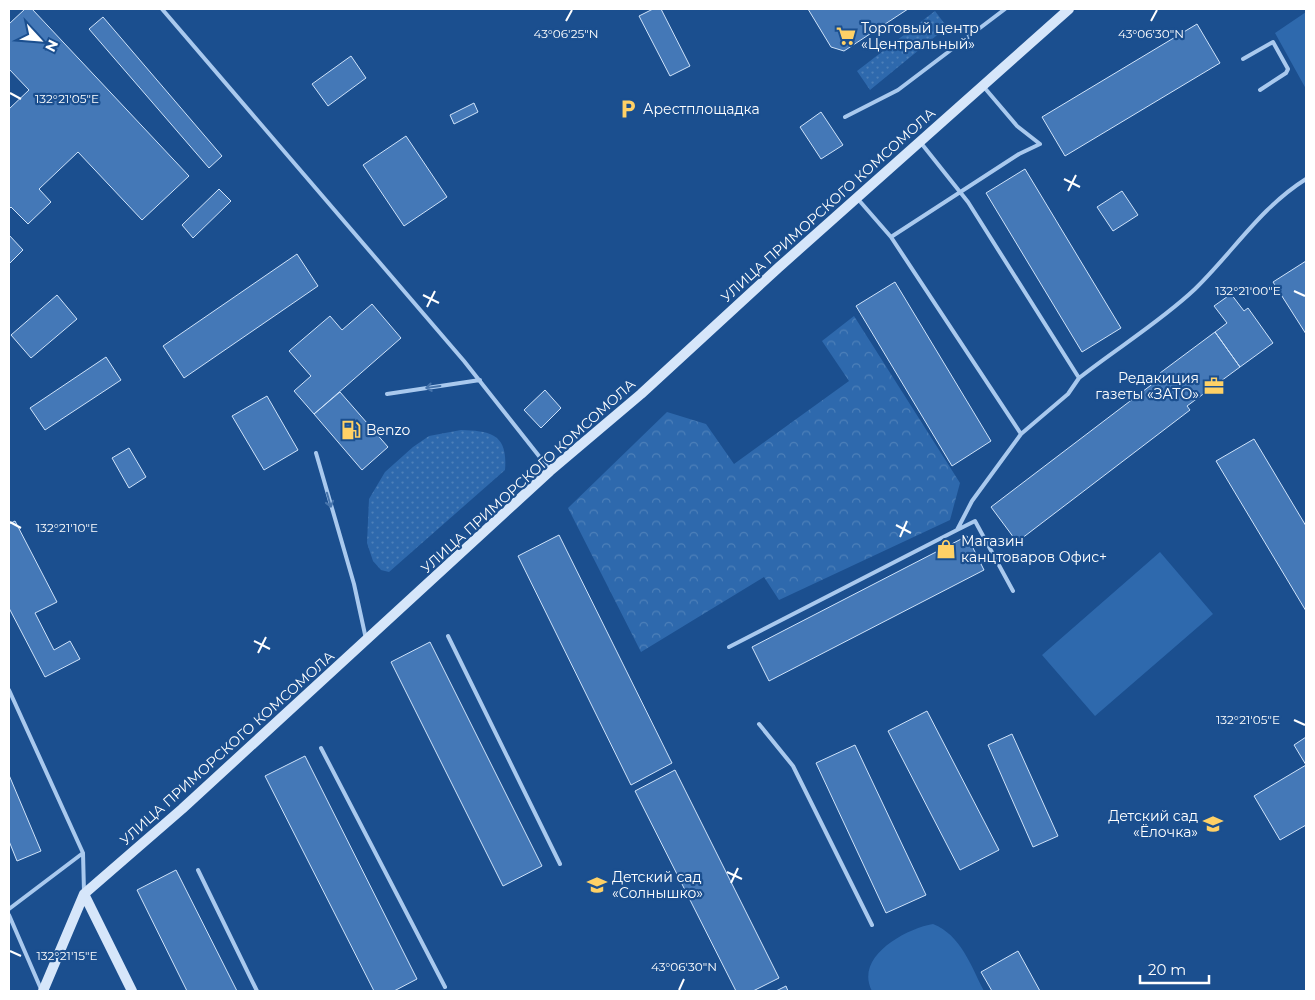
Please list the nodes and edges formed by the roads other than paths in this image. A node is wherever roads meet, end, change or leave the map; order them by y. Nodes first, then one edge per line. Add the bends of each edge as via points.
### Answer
1 (162, 9) edge
2 (1005, 9) edge
3 (1069, 9) edge
4 (1243, 59) dead end
5 (982, 85) junction
6 (1260, 90) dead end
7 (845, 117) dead end
8 (920, 141) junction
9 (1306, 179) edge
10 (962, 192) junction
11 (857, 198) junction
12 (891, 237) junction
13 (1079, 378) junction
14 (480, 380) junction
15 (387, 394) dead end
16 (1021, 434) junction
17 (316, 453) dead end
18 (550, 471) junction
19 (958, 530) junction
20 (1013, 591) dead end
21 (448, 636) dead end
22 (366, 641) junction
23 (730, 647) dead end
24 (9, 690) edge
25 (758, 724) dead end
26 (321, 748) dead end
27 (83, 853) junction
28 (560, 864) dead end
29 (198, 870) dead end
30 (84, 894) junction
31 (9, 909) edge
32 (9, 915) edge
33 (872, 925) dead end
34 (445, 987) dead end
35 (43, 991) edge
36 (132, 991) edge
37 (257, 991) edge

1 - 14 lane
2 - 7 lane via 898,90
3 - 5 street, УЛИЦА ПРИМОРСКОГО КОМСОМОЛА
4 - 6 lane via 1273,42 1287,64 1286,73
5 - 8 street, УЛИЦА ПРИМОРСКОГО КОМСОМОЛА
5 - 10 lane via 1017,126 1040,144
8 - 10 lane
8 - 11 street, УЛИЦА ПРИМОРСКОГО КОМСОМОЛА
9 - 13 lane via 1263,212 1228,256 1170,311
10 - 12 lane
10 - 13 lane
11 - 12 lane
11 - 18 street, УЛИЦА ПРИМОРСКОГО КОМСОМОЛА via 641,394
12 - 16 lane
13 - 16 lane via 1068,394
14 -> 15 lane
14 - 18 lane
16 - 19 lane via 972,501
17 -> 22 lane via 354,584
18 - 22 street, УЛИЦА ПРИМОРСКОГО КОМСОМОЛА
19 - 20 lane via 975,521
19 - 23 lane
21 - 28 lane
22 - 30 street, УЛИЦА ПРИМОРСКОГО КОМСОМОЛА
24 - 27 lane
25 - 33 lane via 793,766
26 - 34 lane
27 - 30 lane
27 - 31 lane
29 - 37 lane
30 - 35 street, УЛИЦА ПРИМОРСКОГО КОМСОМОЛА
30 - 36 street
32 - 35 lane

